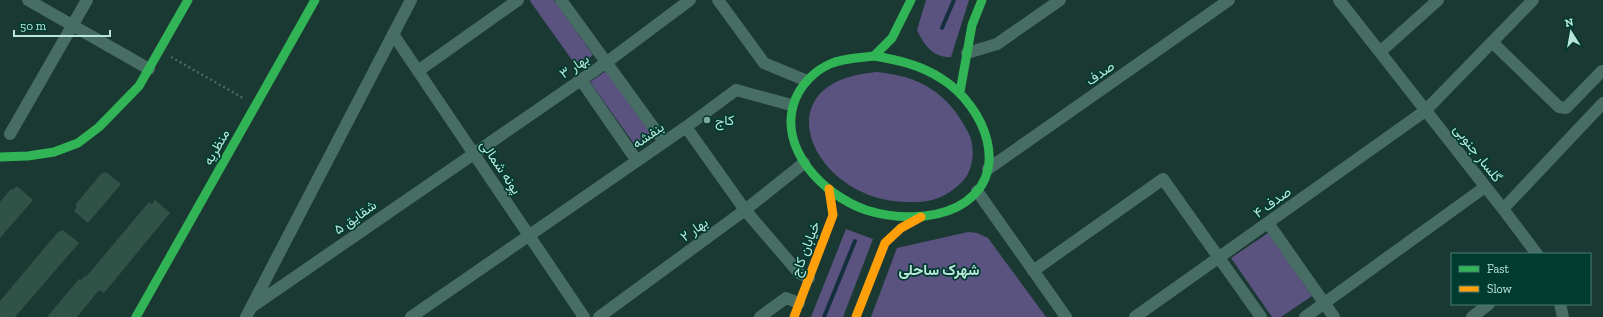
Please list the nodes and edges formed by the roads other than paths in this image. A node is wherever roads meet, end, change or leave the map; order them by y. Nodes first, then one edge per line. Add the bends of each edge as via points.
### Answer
1 (28, 0) edge
2 (87, 0) edge
3 (188, 0) edge
4 (315, 0) edge
5 (411, 0) edge
6 (518, 0) edge
7 (561, 0) edge
8 (690, 0) edge
9 (718, 0) edge
10 (911, 0) edge
11 (982, 0) edge
12 (1060, 0) edge
13 (1229, 0) edge
14 (1339, 0) edge
15 (1438, 0) edge
16 (1533, 0) edge
17 (73, 24) junction
18 (393, 34) junction
19 (1492, 42) junction
20 (1380, 52) junction
21 (967, 53) junction
22 (874, 56) junction
23 (607, 62) junction
24 (149, 69) junction
25 (418, 71) junction
26 (1602, 71) edge
27 (581, 80) junction
28 (805, 80) junction
29 (960, 92) junction
30 (1603, 103) edge
31 (791, 105) junction
32 (1426, 110) junction
33 (686, 127) junction
34 (10, 134) dead end
35 (664, 142) junction
36 (473, 153) junction
37 (0, 157) edge
38 (636, 161) junction
39 (804, 163) junction
40 (988, 169) junction
41 (1485, 187) junction
42 (829, 189) junction
43 (977, 191) junction
44 (1503, 209) junction
45 (745, 210) junction
46 (924, 216) junction
47 (1268, 223) junction
48 (528, 235) junction
49 (1537, 253) edge
50 (1219, 258) junction
51 (1033, 271) junction
52 (809, 278) junction
53 (799, 303) junction
54 (1324, 303) junction
55 (1489, 305) edge
56 (1560, 305) edge
57 (253, 306) junction
58 (141, 307) junction
59 (128, 317) edge
60 (136, 317) edge
61 (246, 317) edge
62 (410, 317) edge
63 (584, 317) edge
64 (599, 317) edge
65 (760, 317) edge
66 (794, 317) edge
67 (856, 317) edge
68 (1066, 317) edge
69 (1136, 317) edge
70 (1261, 317) edge
71 (1305, 317) edge
72 (1334, 317) edge
73 (1472, 317) edge
74 (1563, 317) edge

1 - 17 street
2 - 17 street
3 - 24 main road
4 - 58 main road, منظریه
5 - 18 street
6 - 25 street
7 - 23 street
8 - 23 street, بهار ۳
9 - 28 street via 764,63
10 - 22 main road via 892,38
11 - 21 main road via 972,25
12 - 21 street via 997,44
13 - 40 street, صدف
14 - 20 street, گلسار جنوبی
15 - 20 street
16 - 19 street, صدف ۴
17 - 24 street
17 - 34 street
18 - 25 street, پونه شمالی
18 - 57 street
19 - 26 street via 1559,108 1566,108
19 - 32 street, صدف ۴
20 - 32 street, گلسار جنوبی
21 - 29 main road
22 - 28 main road via 851,58 830,64
22 - 29 main road via 920,66 941,77
23 - 27 street, بهار ۳
23 - 35 street
24 - 37 main road via 140,86 99,127 78,143 54,152
25 - 36 street, پونه شمالی
27 - 36 street, بهار ۳
27 - 38 street
28 - 31 main road
29 - 40 main road via 976,112 987,135 990,152
30 - 44 street
31 - 33 street, بنفشه via 736,90
31 - 39 main road via 789,128 796,150
32 - 41 street, گلسار جنوبی
32 - 47 street, صدف ۴
33 - 35 street, بنفشه
33 - 45 street
35 - 38 street, بنفشه
36 - 48 street, پونه شمالی
36 - 57 street, شقایق ۵
38 - 48 street, بنفشه
39 - 42 main road
39 - 45 street, بهار ۲
40 - 43 main road via 985,180
41 - 44 street, گلسار جنوبی
41 - 54 street
42 - 46 main road via 858,206 890,216
42 - 52 main road, خیابان کاج via 833,215
43 - 46 main road via 962,205
43 - 51 street
44 - 49 street, گلسار جنوبی
45 - 52 street via 799,273
45 - 64 street, بهار ۲
46 - 67 main road via 901,228 885,243
47 - 50 street, صدف ۴
47 - 54 street
48 - 62 street, بنفشه
48 - 63 street, پونه شمالی
50 - 51 street via 1163,179
50 - 69 street, صدف ۴
50 - 70 street
51 - 68 street
52 - 53 main road, خیابان کاج
53 - 65 street via 786,298
53 - 66 main road, خیابان کاج
54 - 71 street
54 - 72 street
55 - 73 street
56 - 74 street
57 - 61 street
58 - 59 main road, منظریه
58 - 60 main road, منظریه

